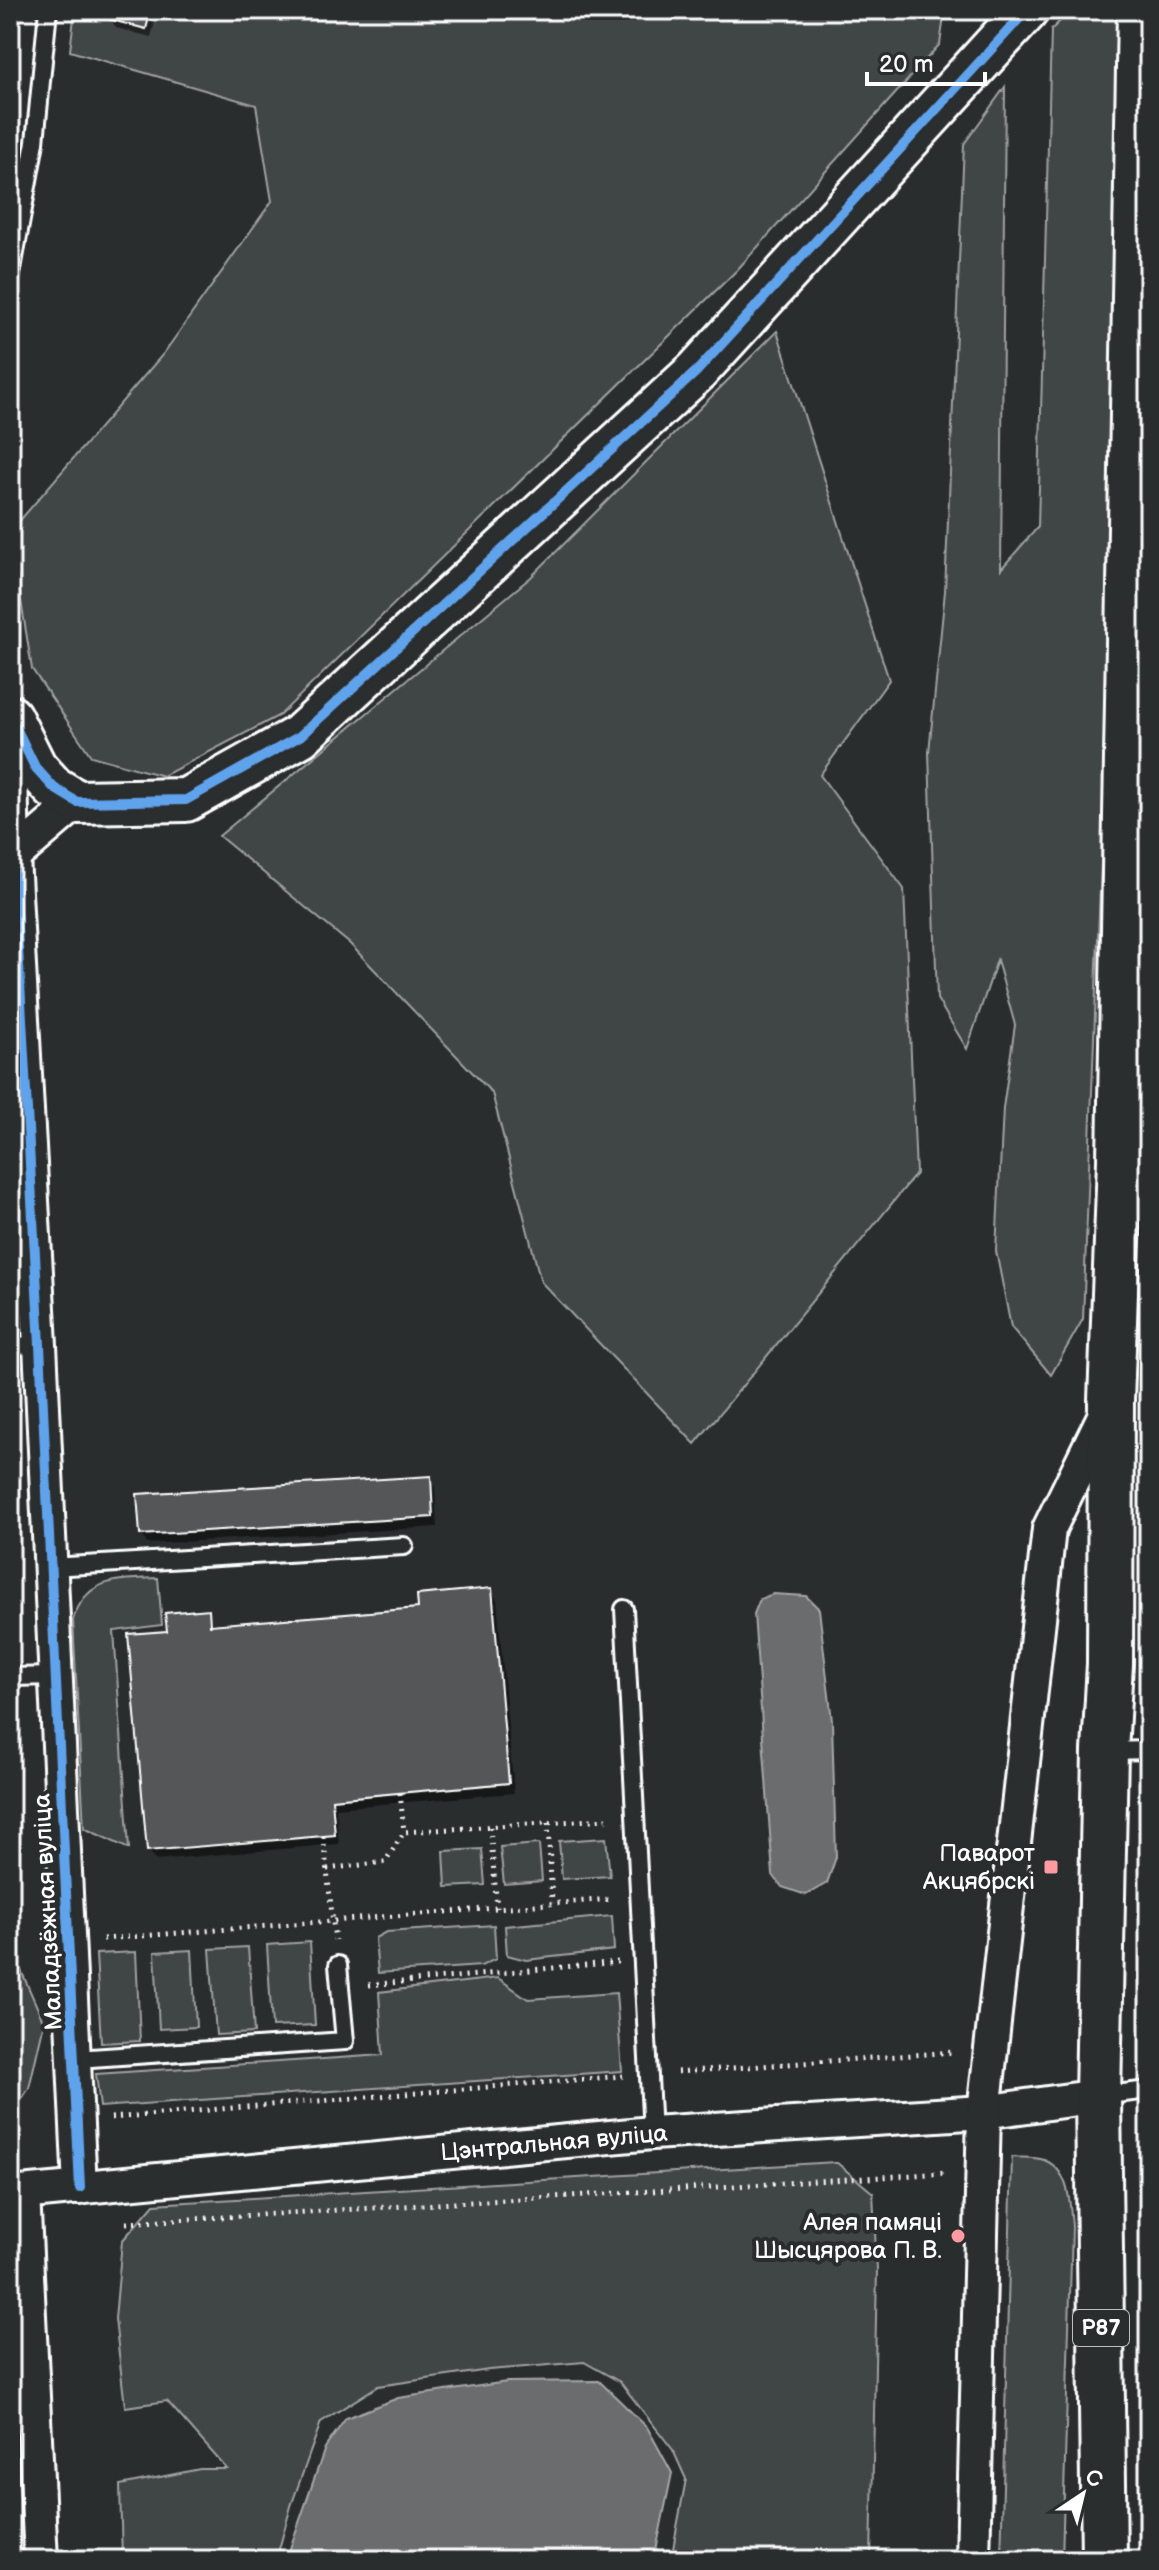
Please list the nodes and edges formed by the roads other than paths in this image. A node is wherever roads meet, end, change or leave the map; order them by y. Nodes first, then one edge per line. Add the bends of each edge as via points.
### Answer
1 (48, 10) edge
2 (1027, 10) edge
3 (1140, 10) edge
4 (10, 280) edge
5 (10, 717) edge
6 (10, 723) edge
7 (77, 802) junction
8 (13, 857) junction
9 (25, 1345) edge
10 (1111, 1401) junction
11 (404, 1546) dead end
12 (51, 1567) junction
13 (624, 1609) dead end
14 (56, 1676) junction
15 (10, 1677) edge
16 (1149, 1750) edge
17 (1105, 1751) junction
18 (338, 1965) road end
19 (76, 2059) junction
20 (1149, 2090) edge
21 (1098, 2096) junction
22 (984, 2112) junction
23 (652, 2133) junction
24 (80, 2188) junction
25 (17, 2193) edge
26 (41, 2560) edge
27 (973, 2560) edge
28 (1104, 2560) edge

1 - 4 lane via 35,142
2 - 7 street via 697,371 300,736 186,800
3 - 10 main road, Р87
5 - 7 street via 35,767
6 - 8 street, Маладзёжная вуліца
7 - 8 street
8 - 9 street, Маладзёжная вуліца
9 - 12 street, Маладзёжная вуліца
10 - 17 main road, Р87
10 - 22 street via 1049,1529
11 - 12 lane
12 - 14 street, Маладзёжная вуліца
13 - 23 lane
14 - 15 lane
14 - 19 street, Маладзёжная вуліца
16 - 17 lane
17 - 21 main road, Р87
18 - 19 lane via 345,2041
19 - 24 street, Маладзёжная вуліца
20 - 21 lane
21 - 22 street, Цэнтральная вуліца
21 - 28 main road, Р87
22 - 23 street, Цэнтральная вуліца
22 - 27 street
23 - 24 street, Цэнтральная вуліца
24 - 25 street, Цэнтральная вуліца
25 - 26 street

